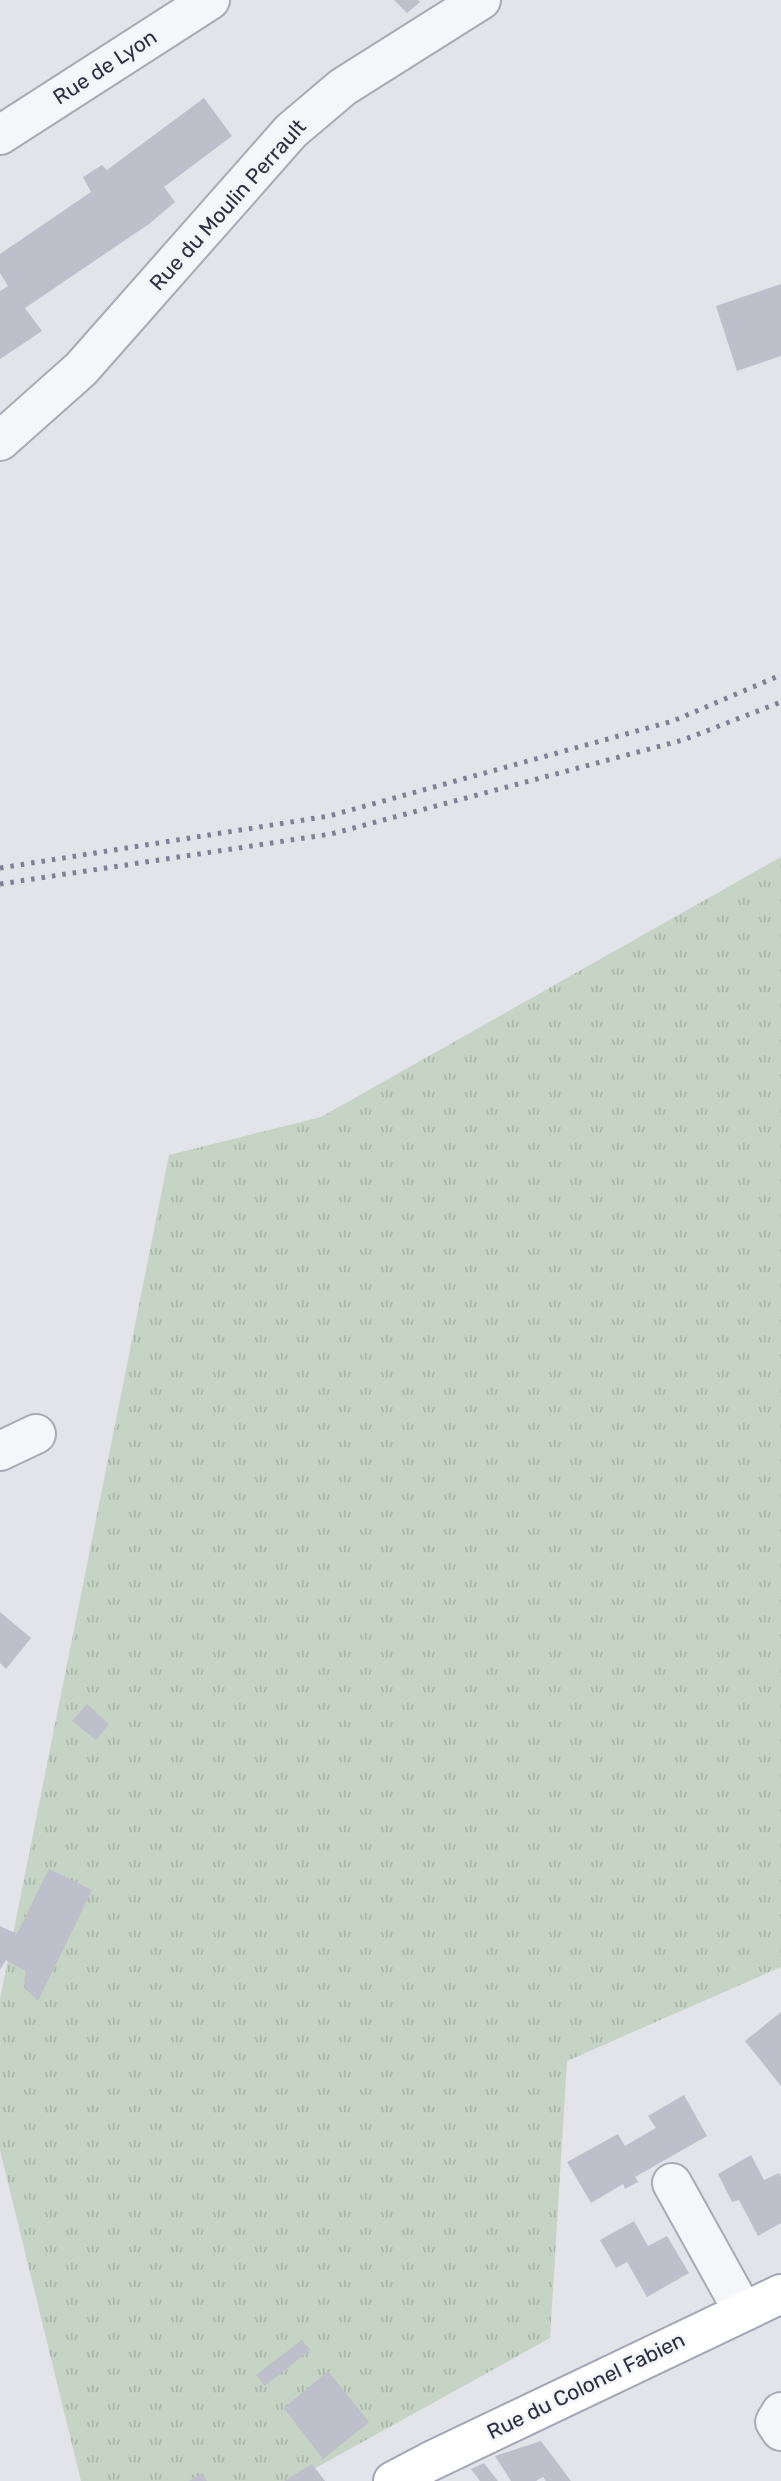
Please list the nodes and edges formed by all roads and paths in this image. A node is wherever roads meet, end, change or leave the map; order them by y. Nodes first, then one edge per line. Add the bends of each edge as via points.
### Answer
1 (210, 0) edge
2 (481, 0) edge
3 (0, 135) edge
4 (0, 441) edge
5 (36, 1434) dead end
6 (0, 1451) edge
7 (672, 2183) dead end
8 (781, 2294) edge
9 (743, 2311) junction
10 (781, 2412) edge
11 (781, 2431) edge
12 (393, 2481) edge

1 - 3 street, Rue de Lyon
2 - 4 street, Rue du Moulin Perrault via 343,87 291,131 81,369
5 - 6 street
7 - 9 street
8 - 9 main road, Rue du Colonel Fabien
9 - 12 main road, Rue du Colonel Fabien
10 - 11 street via 775,2422

